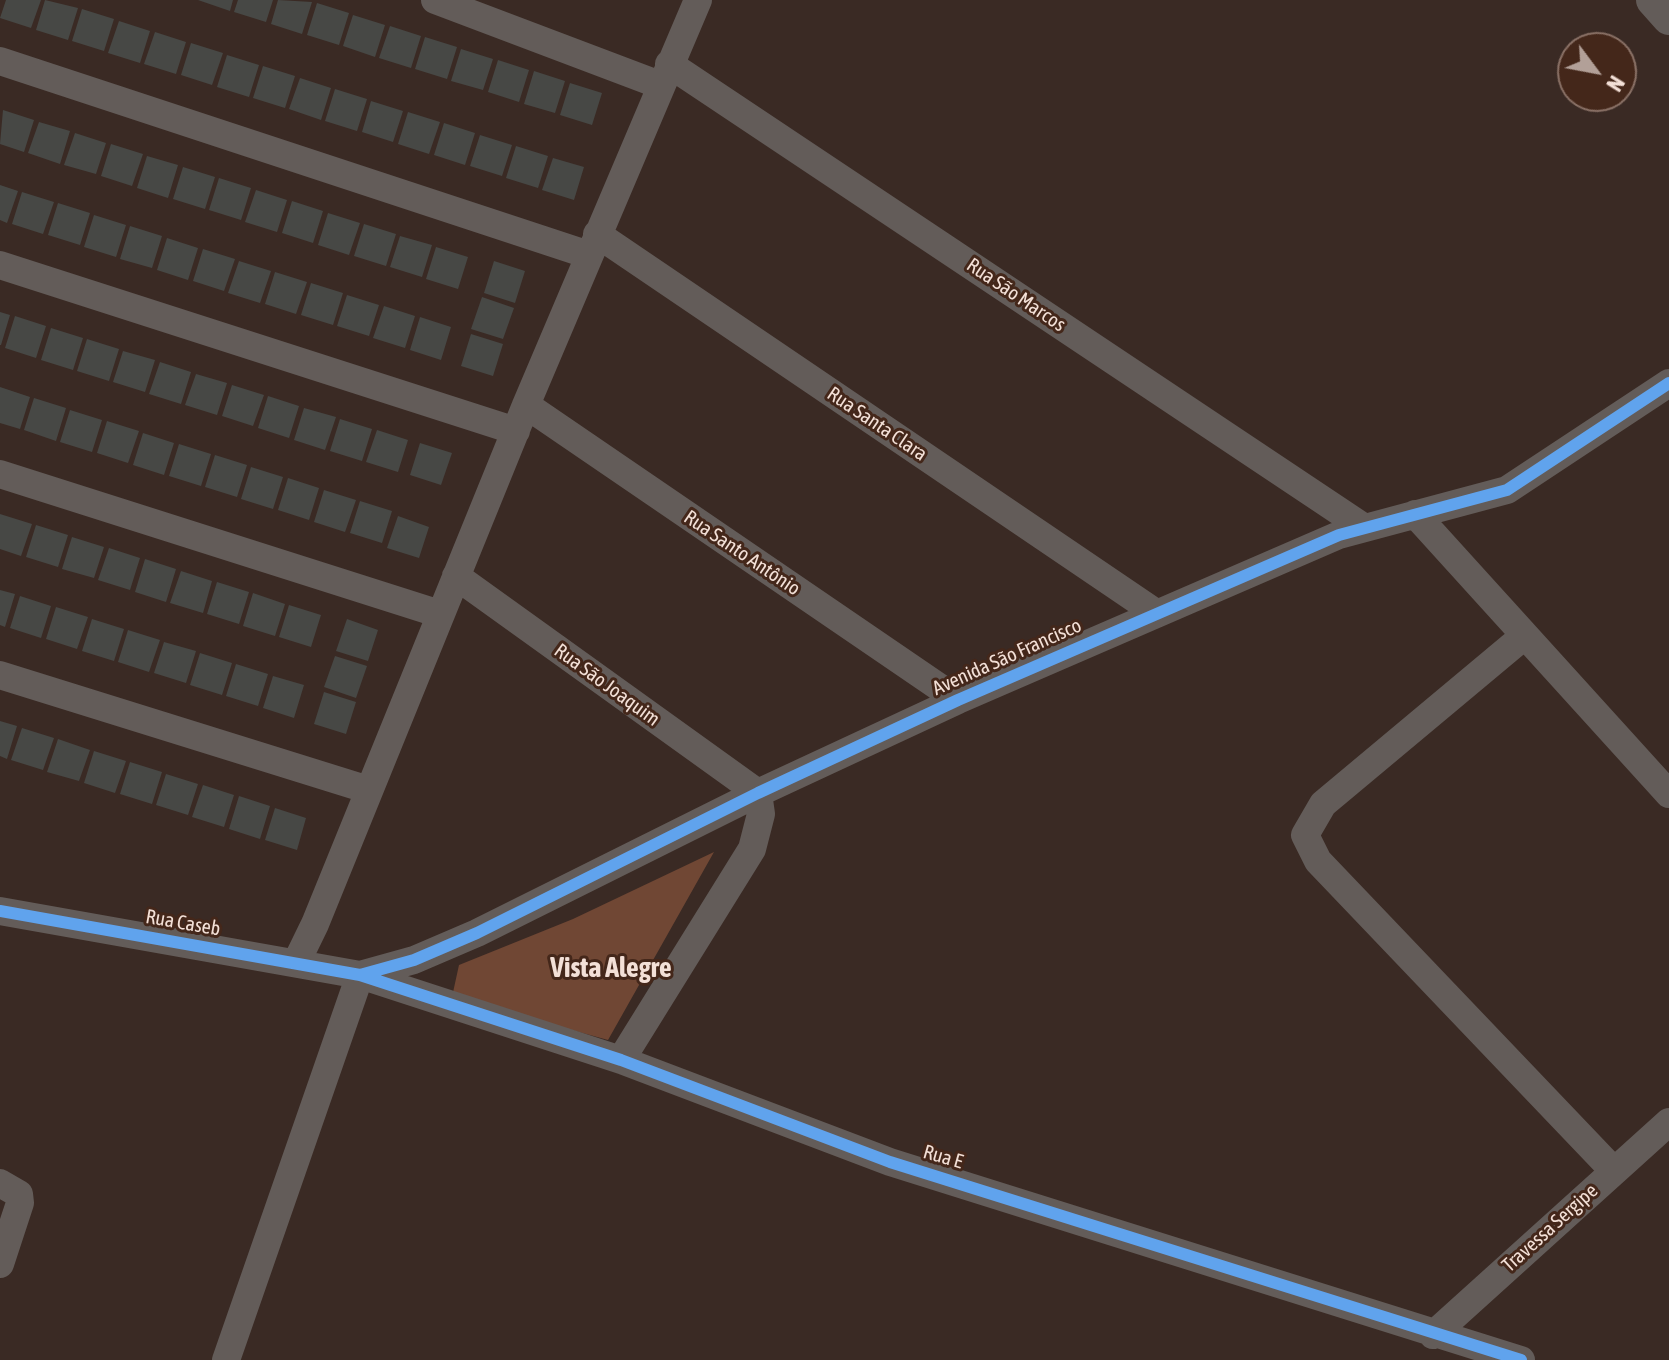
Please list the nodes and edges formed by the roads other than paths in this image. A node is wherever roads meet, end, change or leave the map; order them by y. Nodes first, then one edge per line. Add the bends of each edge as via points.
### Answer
1 (435, 0) edge
2 (698, 0) edge
3 (1653, 0) edge
4 (1669, 18) edge
5 (0, 61) edge
6 (664, 74) junction
7 (593, 245) junction
8 (0, 265) edge
9 (1669, 383) edge
10 (521, 418) junction
11 (0, 474) edge
12 (1415, 514) junction
13 (1363, 527) junction
14 (456, 576) junction
15 (1156, 613) junction
16 (440, 614) junction
17 (1524, 636) junction
18 (0, 675) edge
19 (958, 700) junction
20 (369, 790) junction
21 (758, 793) junction
22 (1669, 794) edge
23 (0, 911) edge
24 (296, 963) junction
25 (360, 975) junction
26 (621, 1060) junction
27 (1669, 1122) edge
28 (1613, 1170) junction
29 (0, 1183) edge
30 (0, 1264) edge
31 (1433, 1335) junction
32 (226, 1360) edge
33 (1521, 1360) edge

1 - 6 street, Rua São Marcos
2 - 6 street
3 - 4 street
5 - 7 street, Rua Santa Clara
6 - 7 street
6 - 13 street, Rua São Marcos
7 - 10 street
7 - 15 street, Rua Santa Clara
8 - 10 street, Rua Santo Antônio
9 - 12 street, Avenida São Francisco via 1507,490
10 - 14 street
10 - 19 street, Rua Santo Antônio
11 - 16 street
12 - 13 street, Avenida São Francisco
12 - 17 street
13 - 15 street, Avenida São Francisco
14 - 16 street
14 - 21 street, Rua São Joaquim
15 - 19 street, Avenida São Francisco
16 - 20 street
17 - 22 street
17 - 28 street via 1323,804 1305,835 1318,861
18 - 20 street
19 - 21 street, Avenida São Francisco
20 - 24 street
21 - 25 street, Avenida São Francisco via 477,933 414,960
21 - 26 street via 761,814 752,849
23 - 24 street, Rua Caseb
24 - 25 street, Rua Caseb
25 - 26 street, Rua E
25 - 32 street
26 - 31 street, Rua E via 890,1162
27 - 28 street, Travessa Sergipe
28 - 31 street, Travessa Sergipe
29 - 30 street via 19,1194 20,1203
31 - 33 street, Rua E

